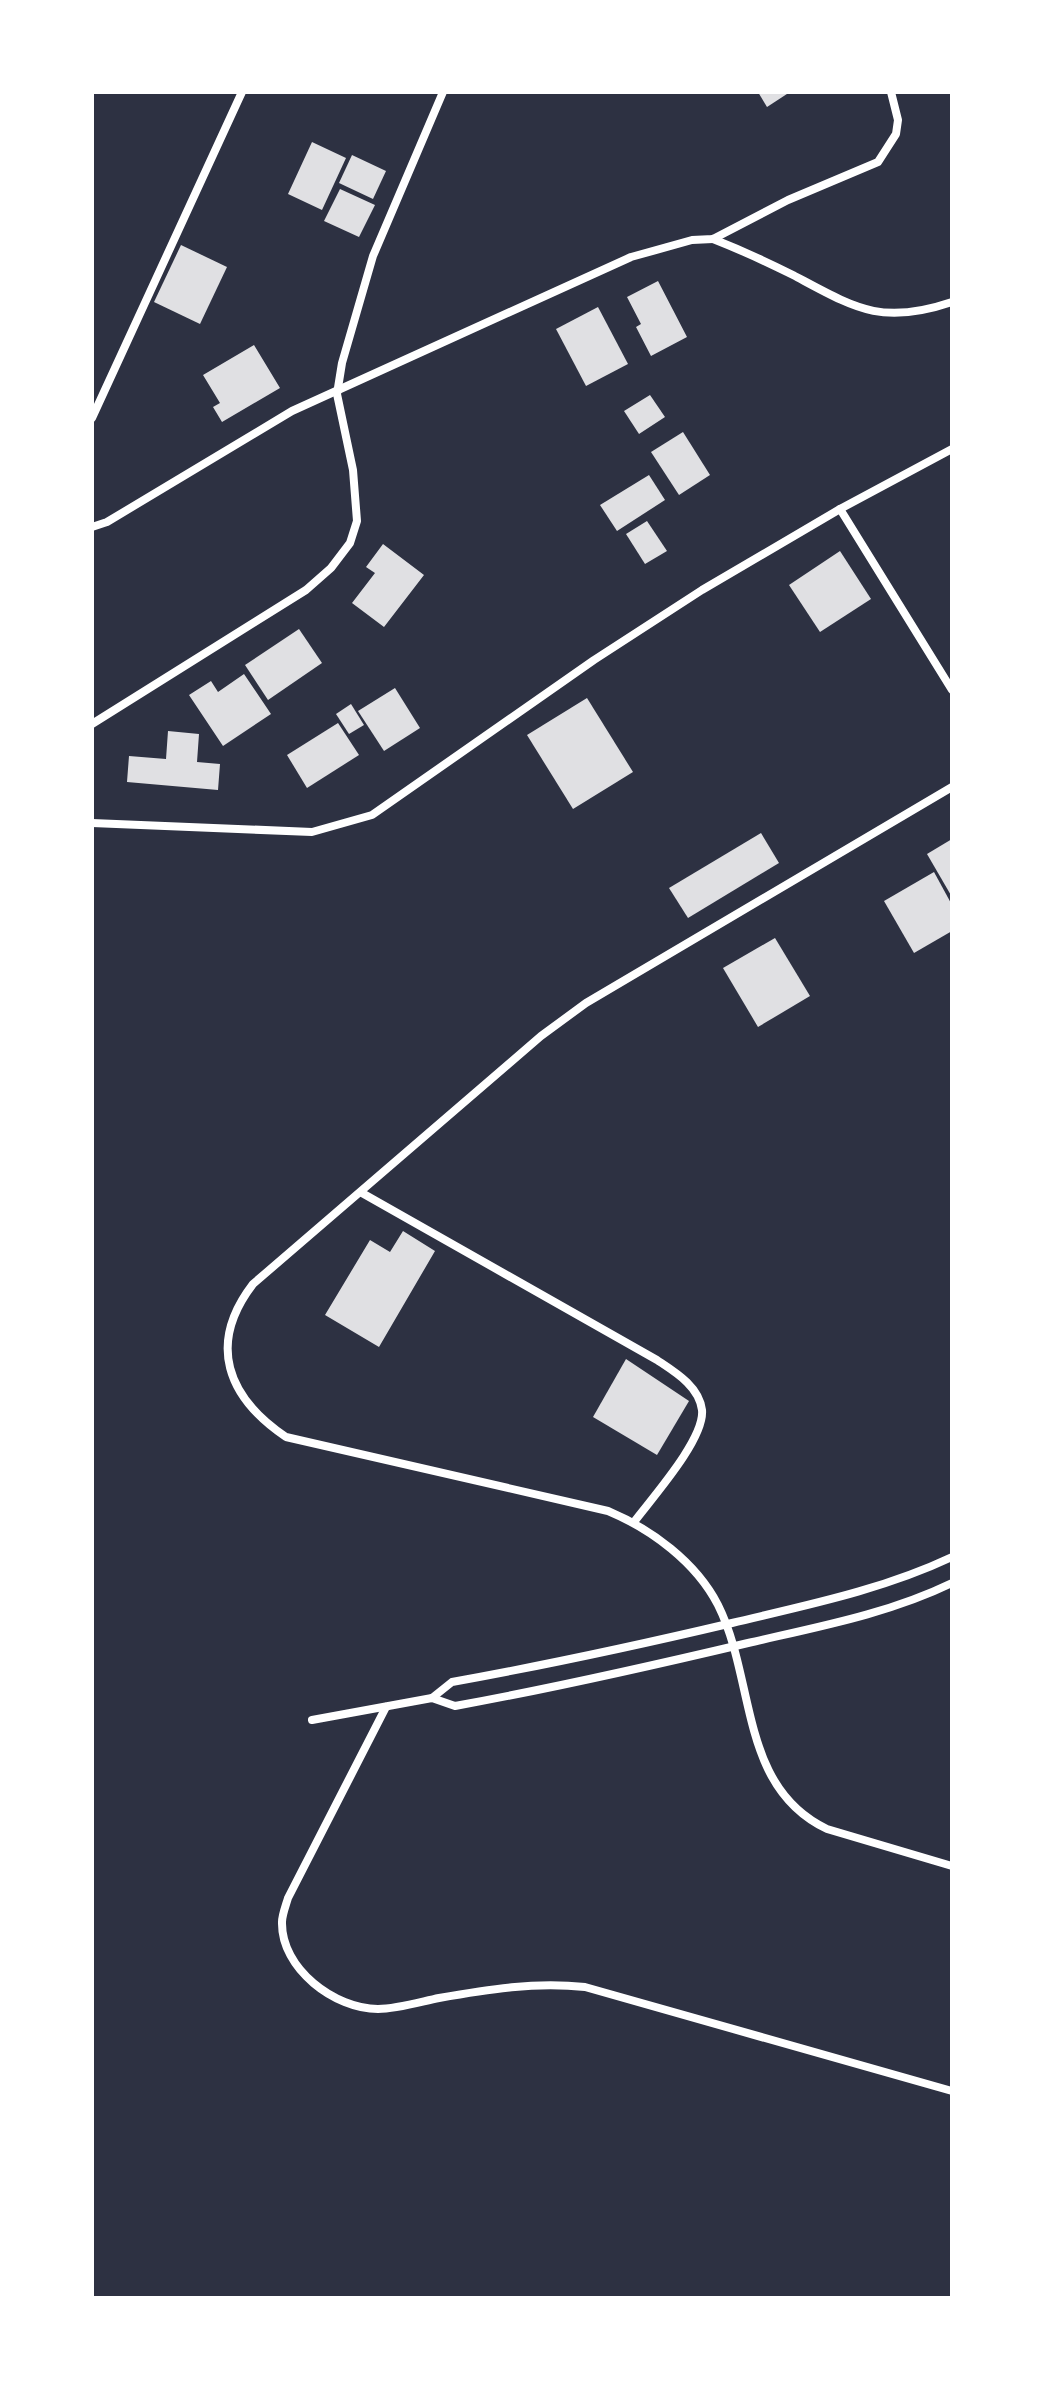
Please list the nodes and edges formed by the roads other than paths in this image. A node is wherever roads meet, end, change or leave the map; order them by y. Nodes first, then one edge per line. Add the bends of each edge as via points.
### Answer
1 (242, 92) edge
2 (443, 92) edge
3 (891, 92) edge
4 (713, 239) junction
5 (952, 302) edge
6 (337, 394) junction
7 (92, 418) edge
8 (952, 449) edge
9 (840, 509) junction
10 (92, 527) edge
11 (952, 690) edge
12 (92, 724) edge
13 (952, 787) edge
14 (92, 823) edge
15 (362, 1193) junction
16 (634, 1522) junction
17 (952, 1557) edge
18 (952, 1583) edge
19 (725, 1625) junction
20 (733, 1647) junction
21 (432, 1698) junction
22 (386, 1707) junction
23 (312, 1720) dead end
24 (952, 1866) edge
25 (952, 2091) edge

1 - 7 street
2 - 6 street via 373,256
3 - 4 street via 896,134 878,162
4 - 5 street via 852,307 899,314
4 - 6 street via 631,257
6 - 10 street via 292,411
6 - 12 street via 357,500 350,543 306,590
8 - 9 street
9 - 11 street
9 - 14 street via 594,660 372,815 312,832
13 - 15 street via 586,1003 531,1044
15 - 16 street via 657,1360 696,1393 701,1424
15 - 16 street via 253,1284 235,1307 226,1332 229,1363 242,1397 262,1421 286,1437 559,1498
16 - 19 street via 705,1584
17 - 19 street via 874,1588
18 - 20 street via 881,1610
19 - 20 street
19 - 21 street via 452,1682
20 - 21 street via 455,1706
20 - 24 street via 762,1763 781,1795 827,1829
21 - 22 street
22 - 23 street
22 - 25 street via 288,1898 282,1923 291,1956 312,1983 337,2000 377,2009 507,1986 585,1987

